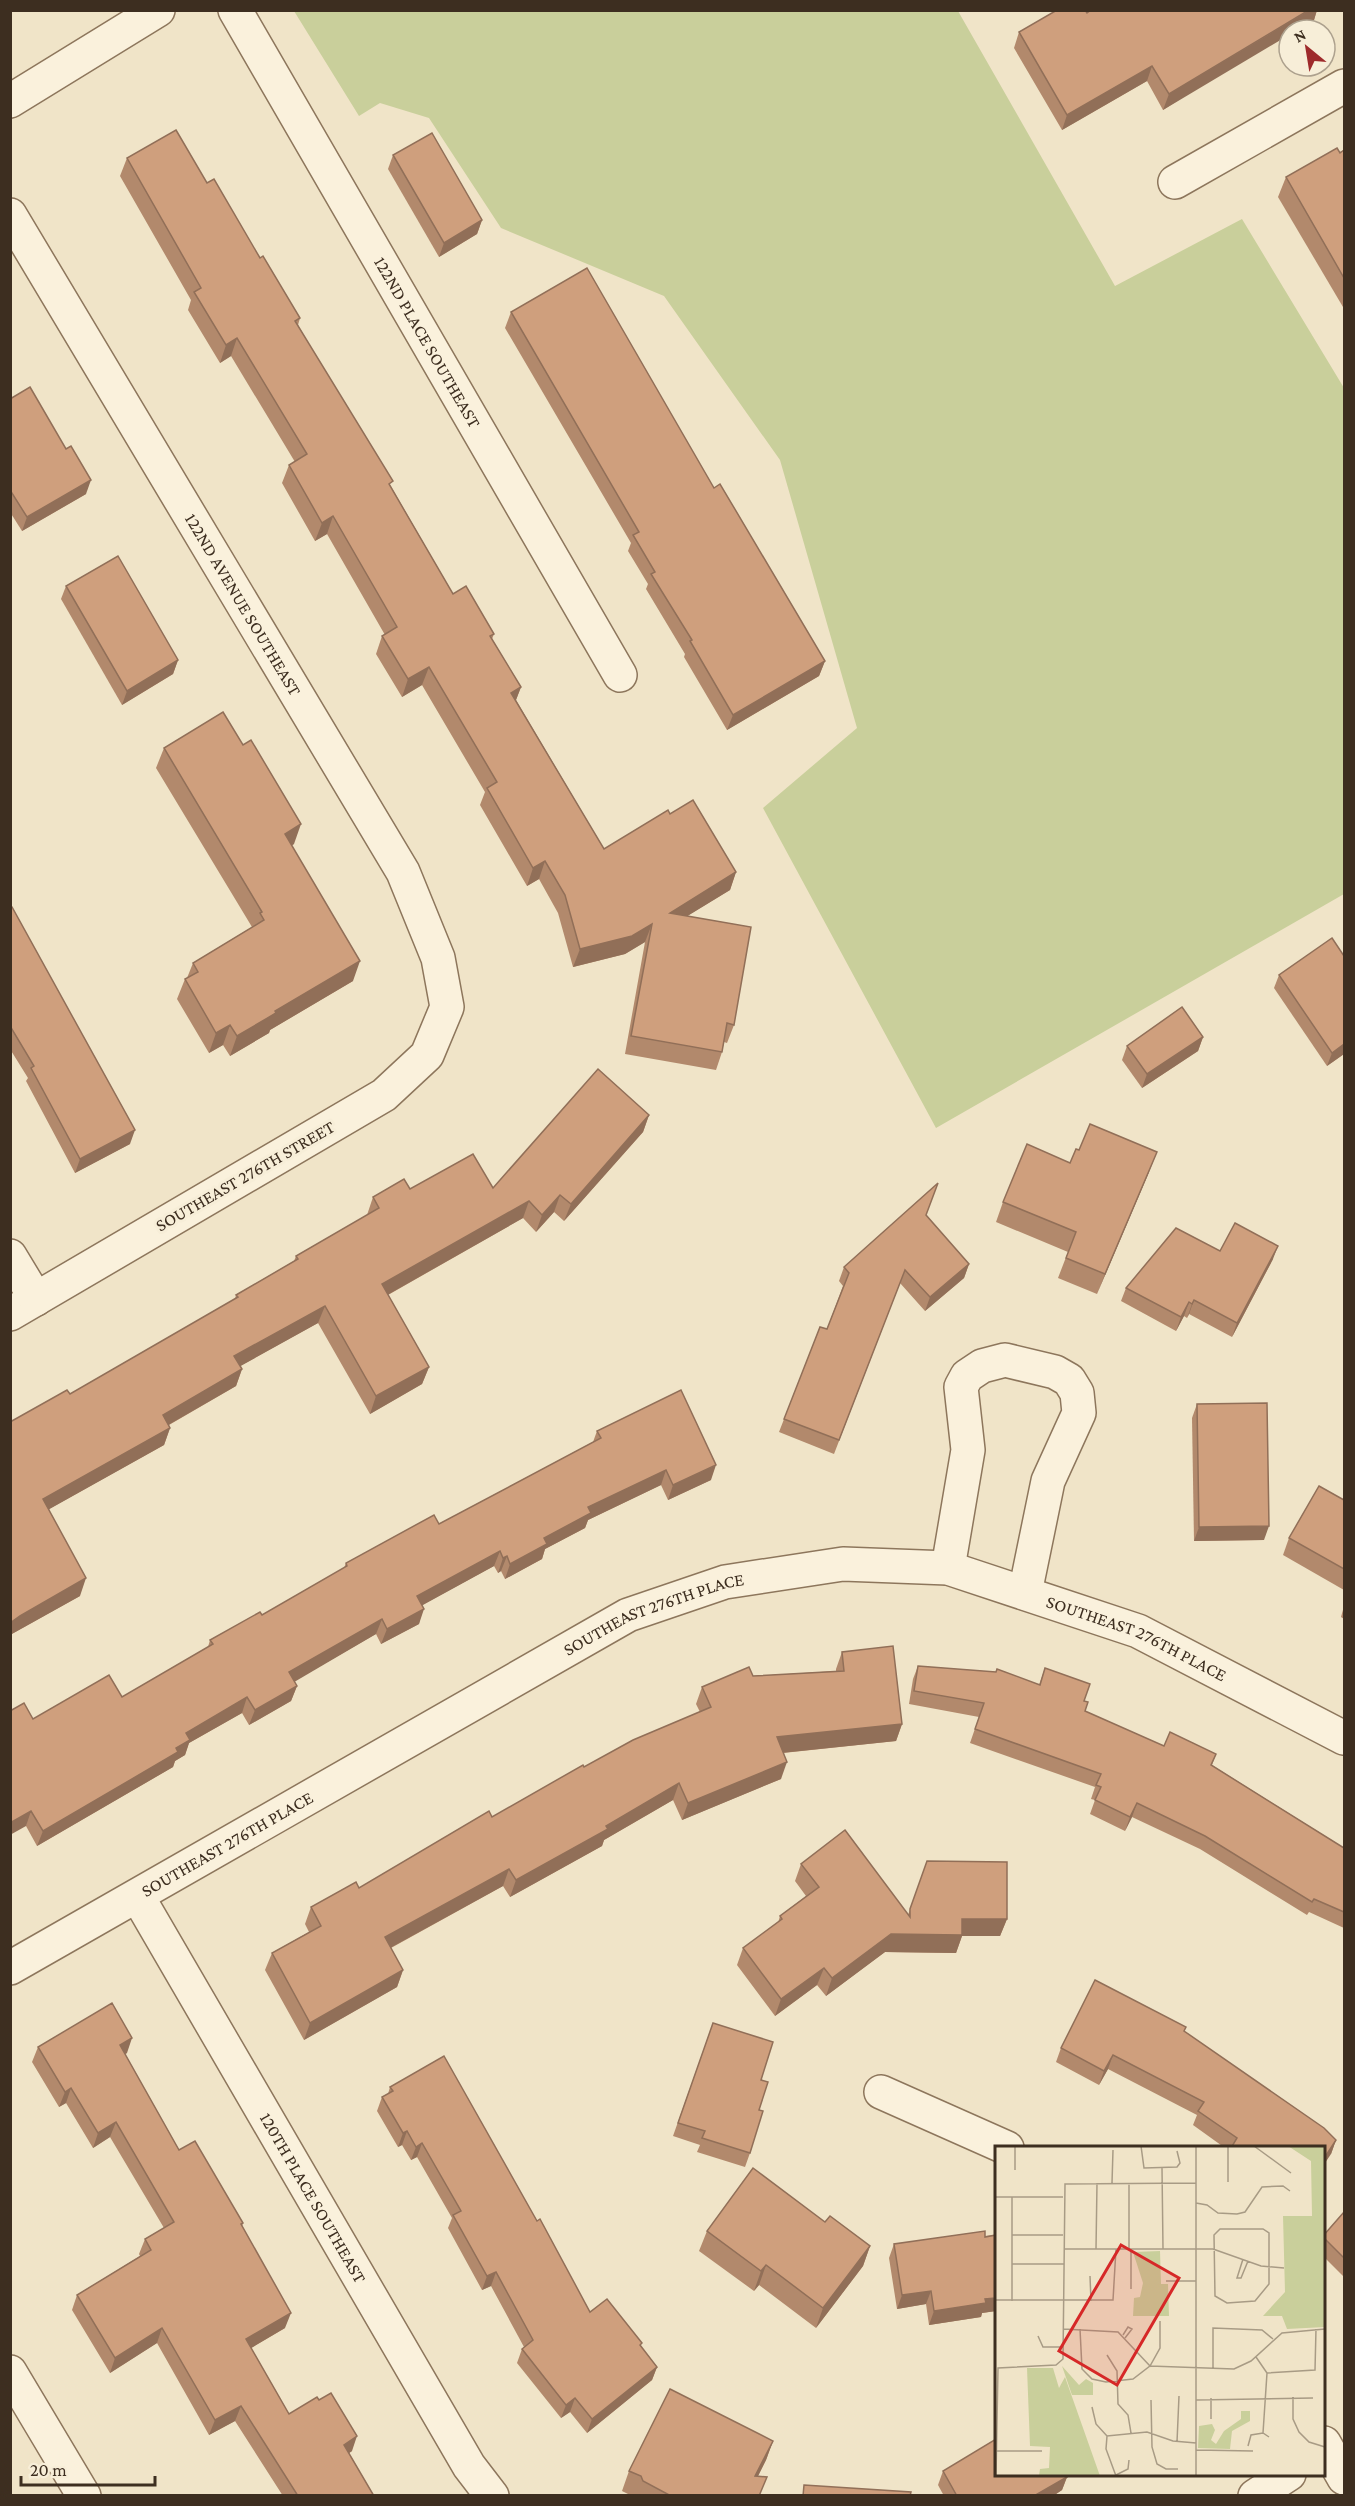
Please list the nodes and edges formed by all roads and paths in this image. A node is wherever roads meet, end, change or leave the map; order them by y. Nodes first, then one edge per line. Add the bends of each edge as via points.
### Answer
1 (158, 10) edge
2 (235, 10) edge
3 (1344, 86) edge
4 (10, 101) edge
5 (1175, 182) dead end
6 (10, 215) edge
7 (620, 675) dead end
8 (447, 1007) joint
9 (10, 1256) edge
10 (23, 1306) edge
11 (948, 1568) junction
12 (1025, 1593) junction
13 (1344, 1738) edge
14 (138, 1897) junction
15 (10, 1968) edge
16 (881, 2092) dead end
17 (1002, 2146) edge
18 (10, 2372) edge
19 (19, 2405) edge
20 (1330, 2446) edge
21 (1287, 2476) edge
22 (1344, 2478) edge
23 (84, 2496) edge
24 (492, 2496) edge
25 (1255, 2496) edge

1 - 4 street
2 - 7 street, 122ND PLACE SOUTHEAST
3 - 5 street
6 - 8 street, 122ND AVENUE SOUTHEAST via 403,872 438,958
8 - 10 street, SOUTHEAST 276TH STREET via 427,1055 384,1095
9 - 10 street
11 - 12 street, SOUTHEAST 276TH PLACE
11 - 12 street via 968,1450 961,1387 967,1376 982,1366 1005,1360 1055,1371 1070,1380 1077,1393 1079,1413 1048,1480
11 - 14 street, SOUTHEAST 276TH PLACE via 843,1564 724,1582 628,1616
12 - 13 street, SOUTHEAST 276TH PLACE via 1138,1631
14 - 15 street, SOUTHEAST 276TH PLACE
14 - 24 street, 120TH PLACE SOUTHEAST via 469,2466
16 - 17 street
18 - 19 street
19 - 23 street
20 - 22 street
21 - 25 street

